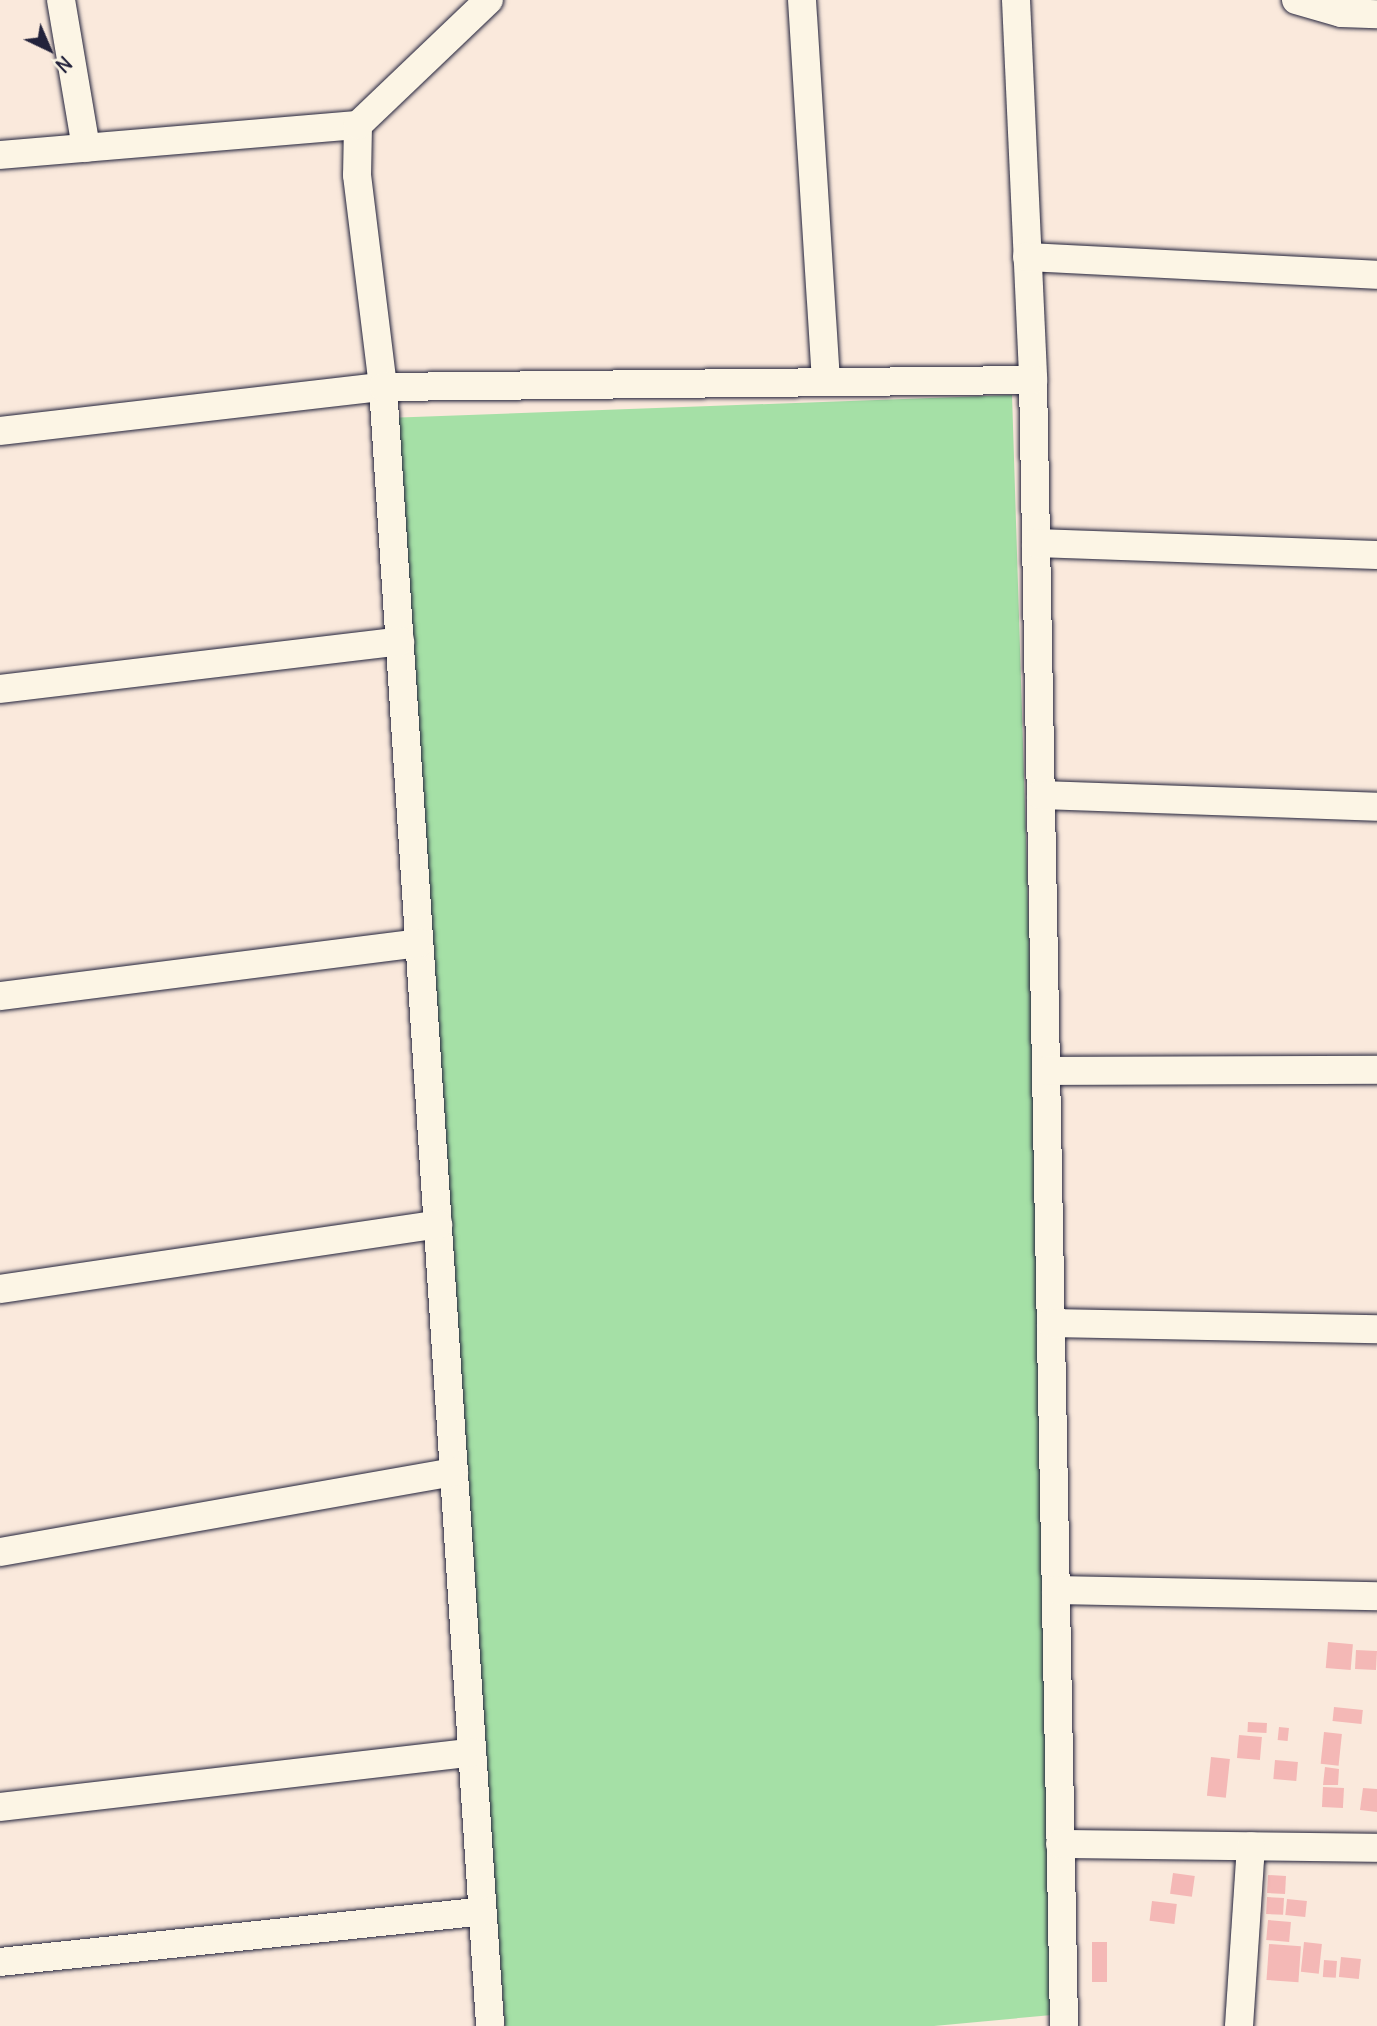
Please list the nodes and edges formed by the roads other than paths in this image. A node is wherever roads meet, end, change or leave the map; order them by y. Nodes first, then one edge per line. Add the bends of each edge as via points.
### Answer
1 (61, 0) edge
2 (489, 0) edge
3 (802, 0) edge
4 (1016, 0) edge
5 (1296, 0) edge
6 (1341, 7) edge
7 (1377, 14) edge
8 (358, 125) junction
9 (86, 148) junction
10 (0, 155) edge
11 (1027, 257) junction
12 (1377, 275) edge
13 (1033, 380) junction
14 (826, 381) junction
15 (383, 387) junction
16 (0, 430) edge
17 (1036, 543) junction
18 (1377, 555) edge
19 (400, 641) junction
20 (0, 689) edge
21 (1041, 795) junction
22 (1377, 807) edge
23 (419, 943) junction
24 (0, 996) edge
25 (1377, 1070) edge
26 (1046, 1071) junction
27 (438, 1224) junction
28 (0, 1289) edge
29 (1051, 1323) junction
30 (1377, 1329) edge
31 (454, 1472) junction
32 (0, 1552) edge
33 (1056, 1590) junction
34 (1377, 1596) edge
35 (472, 1752) junction
36 (0, 1807) edge
37 (1060, 1844) junction
38 (1251, 1846) junction
39 (1377, 1848) edge
40 (482, 1912) junction
41 (0, 1962) edge
42 (490, 2026) edge
43 (1064, 2026) edge
44 (1239, 2026) edge

1 - 9 street
2 - 8 street
3 - 14 street
4 - 11 street
5 - 6 street
6 - 7 street
8 - 9 street
8 - 15 street via 357,175
9 - 10 street
11 - 12 street
11 - 13 street
13 - 14 street
13 - 17 street
14 - 15 street
15 - 16 street
15 - 19 street
17 - 18 street
17 - 21 street
19 - 20 street
19 - 23 street
21 - 22 street
21 - 26 street
23 - 24 street
23 - 27 street
25 - 26 street
26 - 29 street
27 - 28 street
27 - 31 street
29 - 30 street
29 - 33 street
31 - 32 street
31 - 35 street
33 - 34 street
33 - 37 street
35 - 36 street
35 - 40 street
37 - 38 street
37 - 43 street
38 - 39 street
38 - 44 street
40 - 41 street
40 - 42 street

